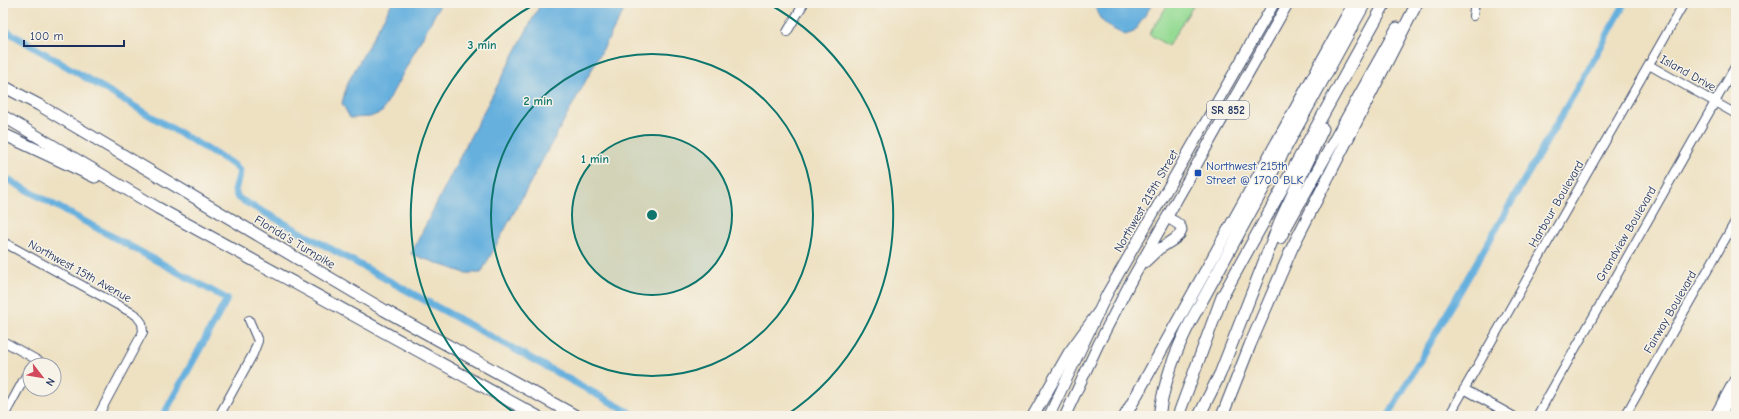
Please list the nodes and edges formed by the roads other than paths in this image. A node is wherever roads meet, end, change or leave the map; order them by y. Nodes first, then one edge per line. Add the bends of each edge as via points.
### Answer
1 (804, 3) edge
2 (1274, 3) edge
3 (1288, 3) edge
4 (1354, 3) edge
5 (1365, 3) edge
6 (1385, 3) edge
7 (1411, 3) edge
8 (1417, 3) edge
9 (1476, 3) edge
10 (1684, 3) edge
11 (1474, 16) dead end
12 (787, 32) dead end
13 (1352, 63) junction
14 (1649, 65) junction
15 (1736, 65) edge
16 (3, 78) edge
17 (3, 86) edge
18 (1715, 102) junction
19 (39, 105) junction
20 (1736, 114) edge
21 (3, 116) edge
22 (3, 134) edge
23 (158, 208) junction
24 (1167, 218) junction
25 (1736, 220) edge
26 (3, 242) edge
27 (1139, 267) junction
28 (1253, 292) junction
29 (1098, 313) junction
30 (249, 320) dead end
31 (3, 341) edge
32 (26, 357) edge
33 (1736, 376) edge
34 (22, 383) edge
35 (1464, 390) junction
36 (1736, 390) edge
37 (533, 415) edge
38 (4, 416) edge
39 (98, 416) edge
40 (219, 416) edge
41 (576, 416) edge
42 (1033, 416) edge
43 (1049, 416) edge
44 (1065, 416) edge
45 (1125, 416) edge
46 (1159, 416) edge
47 (1178, 416) edge
48 (1199, 416) edge
49 (1222, 416) edge
50 (1449, 416) edge
51 (1512, 416) edge
52 (1537, 416) edge
53 (1625, 416) edge
54 (1714, 416) edge
55 (1721, 416) edge

1 - 12 street
2 - 29 main road, Northwest 215th Street / SR 852
3 - 24 main road, SR 852
4 - 45 highway
5 - 46 highway via 1192,319 1176,354 1164,390
6 - 13 highway
7 - 28 highway
8 - 49 highway via 1292,248
9 - 11 street
10 - 14 street, Harbour Boulevard
13 - 28 highway via 1342,91 1280,221
13 - 47 highway via 1222,297
14 - 18 street, Island Drive
14 - 35 street, Harbour Boulevard
15 - 18 street, Grandview Boulevard
16 - 19 highway
17 - 19 highway, Florida's Turnpike
18 - 20 street, Island Drive
18 - 52 street, Grandview Boulevard
19 - 41 highway, Florida's Turnpike via 377,306
21 - 23 highway
22 - 23 highway
23 - 37 highway
24 - 27 main road, SR 852
24 - 27 main road via 1180,226 1180,235 1156,251
25 - 53 street, Fairway Boulevard
26 - 39 street, Northwest 15th Avenue via 136,315 142,323 143,332
27 - 44 main road, SR 852 via 1098,345
28 - 48 highway
29 - 42 highway via 1069,353
29 - 43 main road, Northwest 215th Street / SR 852
30 - 40 street via 258,341
31 - 32 street
33 - 54 street
34 - 38 street
35 - 50 street, Harbour Boulevard
35 - 51 street
36 - 55 street

